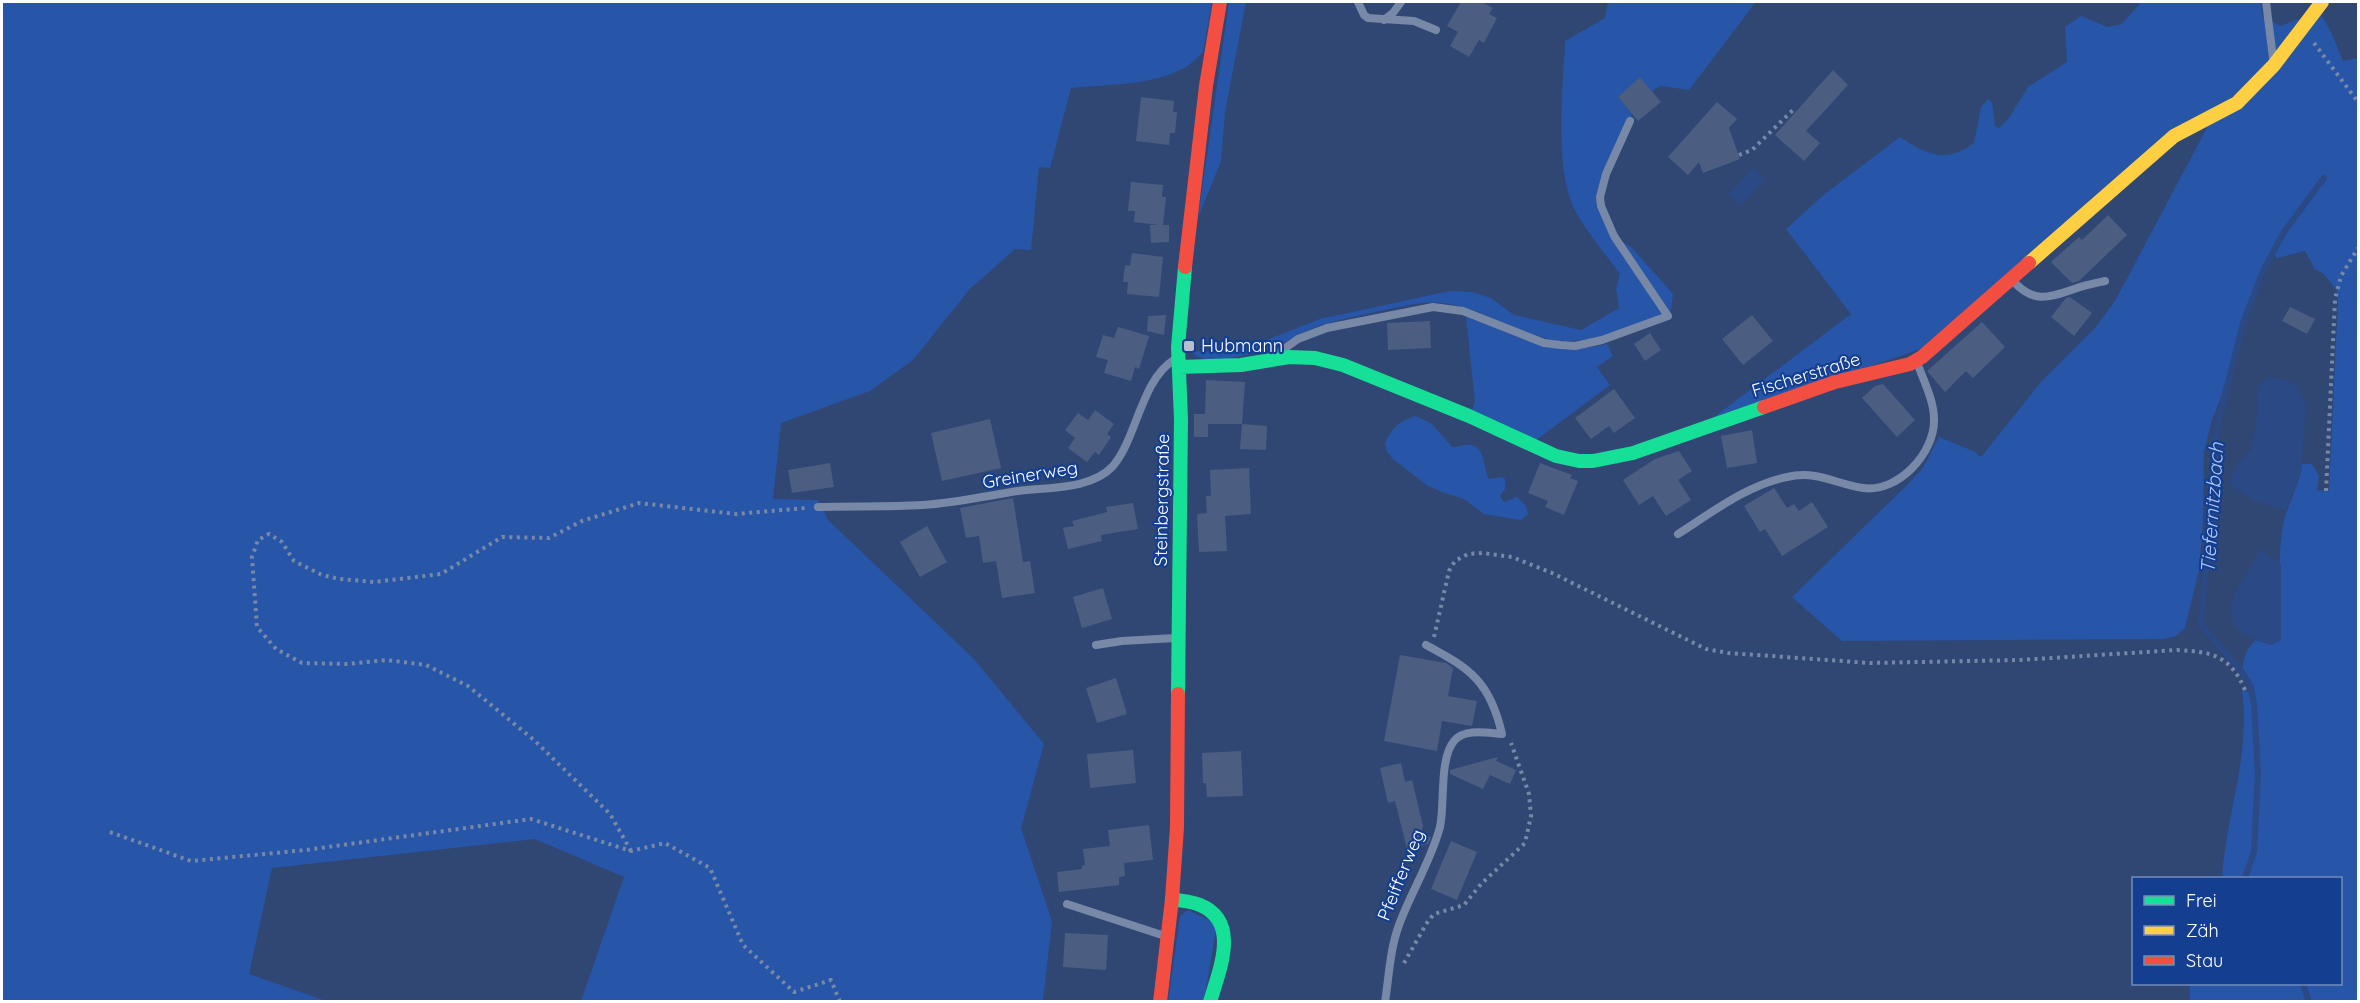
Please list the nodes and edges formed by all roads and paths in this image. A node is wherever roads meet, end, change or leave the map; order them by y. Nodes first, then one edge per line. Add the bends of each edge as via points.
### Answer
1 (1220, 2) edge
2 (1358, 2) edge
3 (1401, 2) edge
4 (2266, 2) edge
5 (2322, 2) edge
6 (1382, 20) junction
7 (2301, 29) junction
8 (1436, 30) dead end
9 (2274, 65) junction
10 (2358, 102) edge
11 (1795, 108) dead end
12 (1630, 122) dead end
13 (1739, 155) dead end
14 (2358, 248) edge
15 (2011, 279) junction
16 (2105, 281) dead end
17 (1268, 360) junction
18 (1916, 361) junction
19 (1179, 363) junction
20 (2326, 490) dead end
21 (818, 507) joint
22 (1678, 534) dead end
23 (1179, 638) junction
24 (1096, 645) dead end
25 (1429, 647) joint
26 (2245, 690) dead end
27 (1502, 734) junction
28 (110, 832) dead end
29 (631, 851) junction
30 (1172, 899) junction
31 (1066, 904) dead end
32 (1168, 936) junction
33 (1387, 987) junction
34 (840, 1002) edge
35 (1160, 1002) edge
36 (1210, 1002) edge
37 (1385, 1002) edge

1 - 19 street, Steinbergstraße via 1187,244
2 - 6 lane via 1364,15
3 - 6 lane
4 - 9 lane
5 - 7 street, Fischerstraße
6 - 8 lane via 1414,21
7 - 9 street, Fischerstraße
7 - 10 path
9 - 15 street, Fischerstraße via 2237,103 2174,136
11 - 13 path via 1752,150
12 - 17 lane, Fischerstraße via 1599,197 1614,236 1668,316 1575,346 1544,343 1463,311 1418,308 1312,333
14 - 20 path via 2341,276 2335,298
15 - 16 lane via 2025,294 2038,297 2056,297
15 - 18 street, Fischerstraße
17 - 18 street, Fischerstraße via 1302,356 1329,361 1469,416 1556,456 1586,461 1633,453 1835,382
17 - 19 street, Fischerstraße via 1241,365
18 - 22 lane via 1934,419 1932,436 1924,452 1903,476 1877,488 1807,474 1787,477 1748,491
19 - 21 lane, Greinerweg via 1164,368 1119,458 1093,480 923,505
19 - 23 street, Steinbergstraße
21 - 29 path via 736,514 639,503 582,521 549,538 502,537 441,574 374,582 322,575 294,561 282,542 269,534 258,540 252,557 257,627 276,649 302,663 387,660 426,665 468,686 534,740 610,814
23 - 24 lane
23 - 30 street, Steinbergstraße via 1177,827
25 - 26 path via 1449,571 1455,561 1468,554 1484,553 1512,557 1552,573 1706,649 1728,653 1870,663 2020,660 2177,650 2218,656 2239,676
25 - 27 lane via 1461,666 1482,685 1493,702
27 - 33 lane, Pfeifferweg via 1469,734 1451,746 1439,828 1398,927
27 - 33 path via 1510,742 1529,794 1531,816 1525,843 1464,905 1434,914
28 - 29 path via 191,861 306,850 531,819
29 - 34 path via 665,843 710,868 743,945 794,992 831,980
30 - 32 street, Steinbergstraße
30 - 36 street via 1206,907 1224,925 1225,942
31 - 32 lane
32 - 35 street, Steinbergstraße
33 - 37 lane, Pfeifferweg

